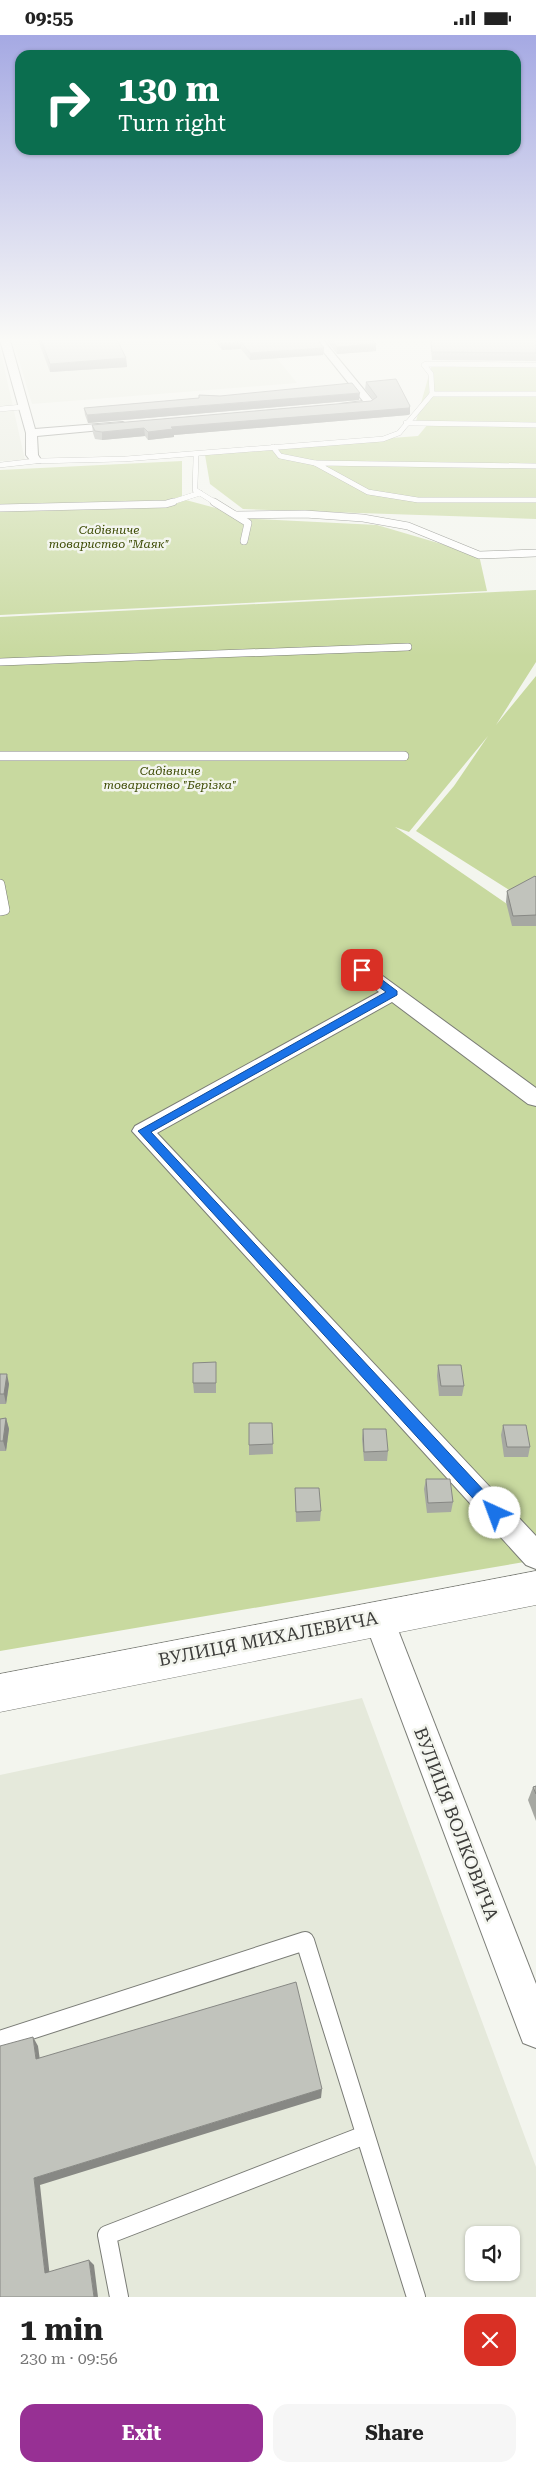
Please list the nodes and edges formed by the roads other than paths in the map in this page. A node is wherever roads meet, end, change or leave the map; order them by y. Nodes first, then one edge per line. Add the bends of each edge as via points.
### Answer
1 (32, 446) edge
2 (293, 446) edge
3 (273, 447) junction
4 (196, 454) junction
5 (36, 461) junction
6 (315, 463) junction
7 (0, 465) edge
8 (536, 466) edge
9 (200, 493) junction
10 (536, 500) edge
11 (0, 508) edge
12 (236, 515) junction
13 (244, 541) dead end
14 (536, 553) edge
15 (408, 647) dead end
16 (0, 662) edge
17 (0, 756) edge
18 (404, 756) dead end
19 (0, 884) edge
20 (0, 911) edge
21 (362, 970) dead end
22 (393, 993) junction
23 (536, 1099) edge
24 (536, 1557) edge
25 (536, 1587) edge
26 (378, 1617) junction
27 (0, 1693) edge
28 (536, 2030) edge
29 (0, 2041) edge
30 (365, 2135) junction
31 (119, 2297) edge
32 (416, 2297) edge

1 - 5 street
2 - 3 lane
3 - 4 lane
3 - 6 lane via 280,456
4 - 5 lane
4 - 9 lane via 195,490
5 - 7 lane
6 - 8 lane
6 - 10 lane via 368,492 418,500
9 - 11 lane via 166,504
9 - 12 lane
12 - 13 lane via 248,523
12 - 14 lane via 305,514 364,518 408,526 479,555
15 - 16 lane
17 - 18 lane
19 - 20 lane via 5,910
21 - 22 street
22 - 23 street
22 - 24 street via 143,1131
25 - 26 street, ВУЛИЦЯ МИХАЛЕВИЧА
26 - 27 street, ВУЛИЦЯ МИХАЛЕВИЧА
26 - 28 street, ВУЛИЦЯ ВОЛКОВИЧА
29 - 30 lane via 305,1941
30 - 31 lane via 107,2235
30 - 32 lane

